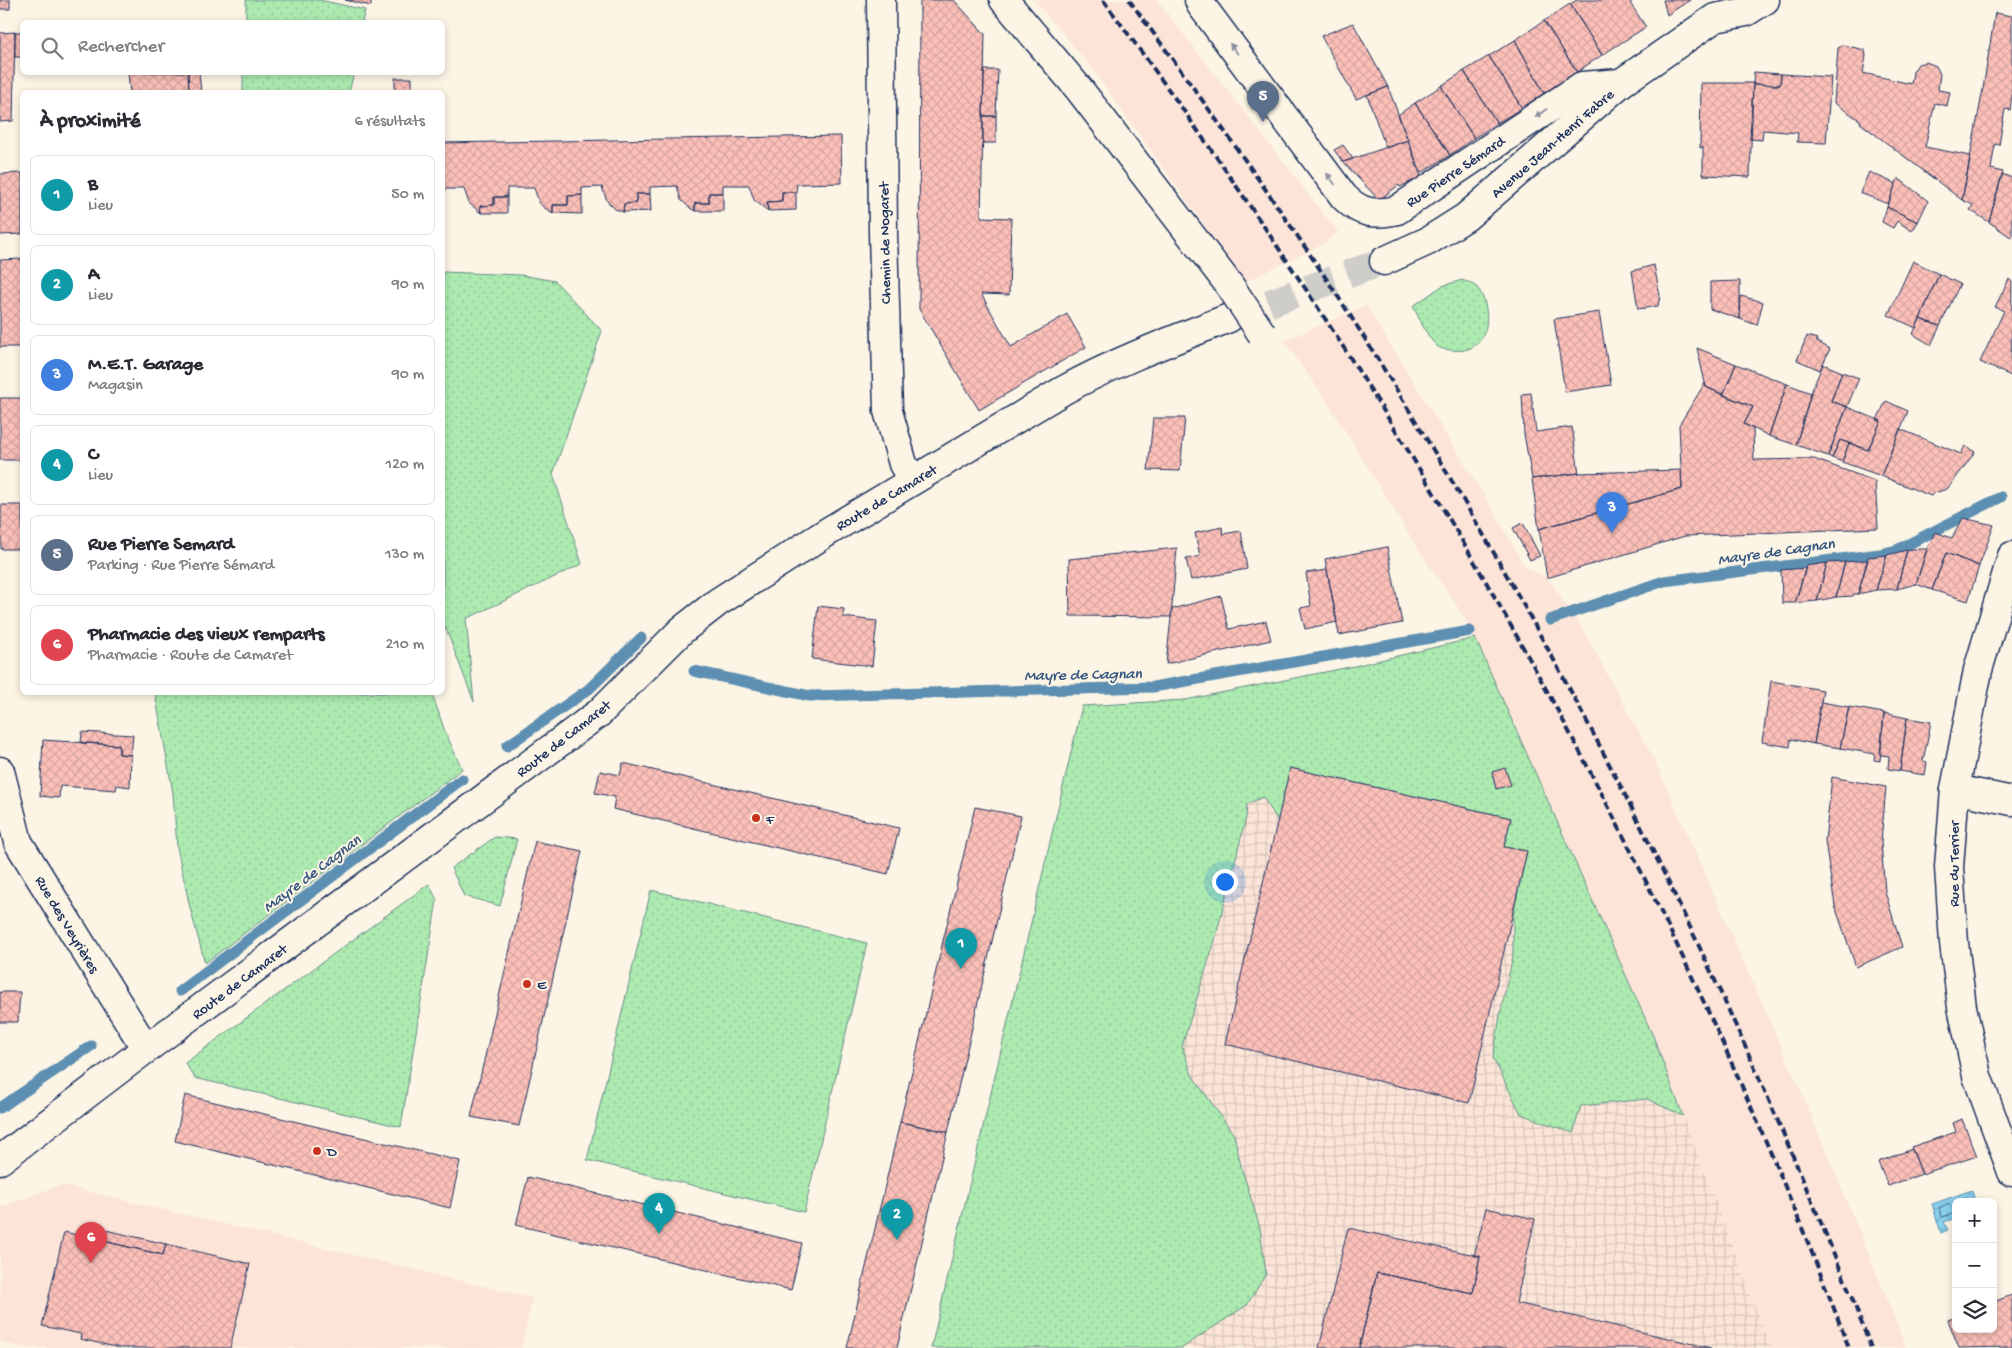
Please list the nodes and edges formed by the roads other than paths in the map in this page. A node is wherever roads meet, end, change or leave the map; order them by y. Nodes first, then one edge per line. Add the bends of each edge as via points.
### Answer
1 (880, 0) edge
2 (1004, 0) edge
3 (1199, 0) edge
4 (1764, 0) edge
5 (1719, 9) edge
6 (1621, 83) junction
7 (1384, 261) tunnel mouth
8 (1229, 318) tunnel mouth
9 (1262, 334) dead end
10 (914, 480) junction
11 (2012, 556) edge
12 (1, 786) edge
13 (1954, 789) junction
14 (2012, 801) edge
15 (146, 1049) junction
16 (0, 1160) edge
17 (2012, 1172) edge

1 - 10 main road, Chemin de Nogaret via 888,411 904,464
2 - 9 main road, bridge via 1079,89 1230,286
6 -> 3 main road, Rue Pierre Sémard via 1582,86 1397,210 1366,212 1344,197
4 - 5 main road, Avenue Jean-Henri Fabre via 1746,12
5 - 6 main road, Avenue Jean-Henri Fabre
6 - 7 main road, Avenue Jean-Henri Fabre via 1466,217 1428,241
8 - 10 main road, Route de Camaret via 1102,369
10 - 15 main road, Route de Camaret via 718,602 682,630 598,713
11 - 13 main road, Rue du Terrier via 1978,670
12 - 15 main road, Rue des Veyrières via 18,842
13 - 14 main road
13 - 17 main road, Rue du Terrier via 1949,867 1962,1007 1978,1076
15 - 16 main road, Route de Camaret

